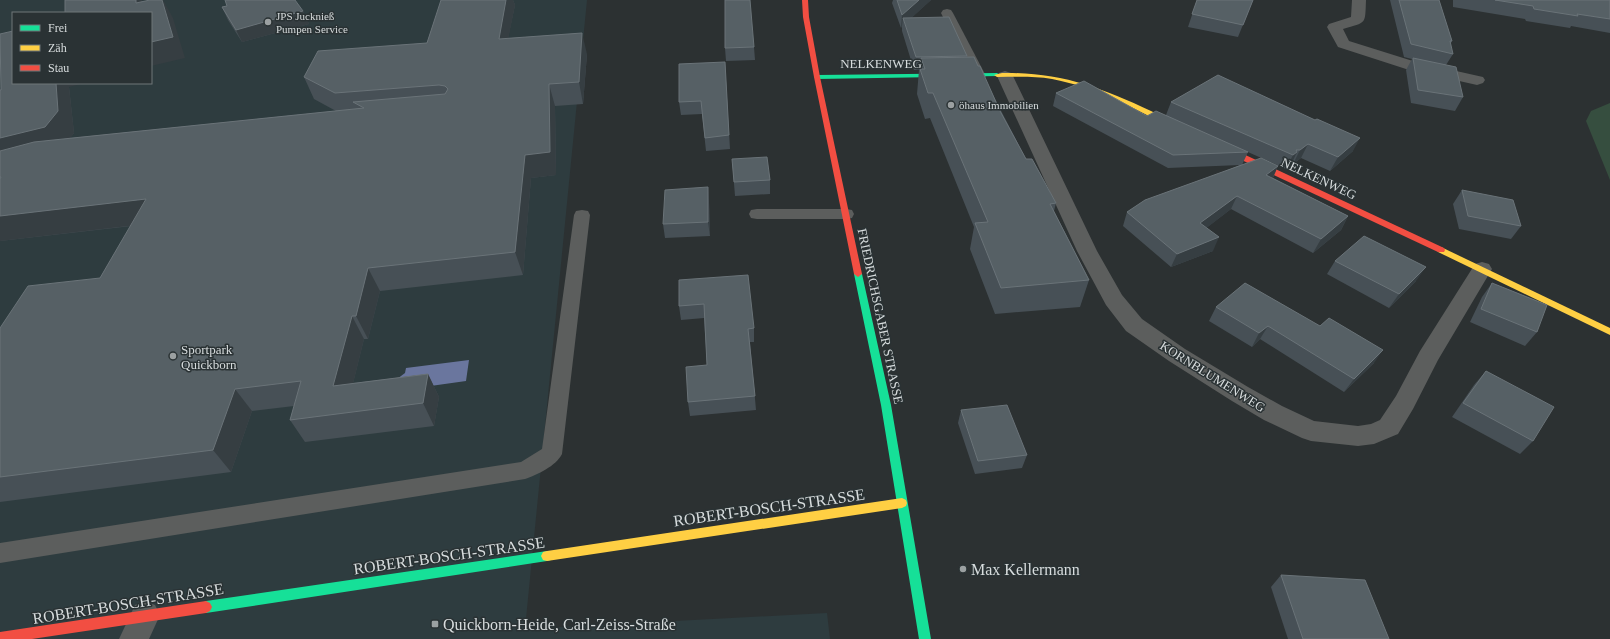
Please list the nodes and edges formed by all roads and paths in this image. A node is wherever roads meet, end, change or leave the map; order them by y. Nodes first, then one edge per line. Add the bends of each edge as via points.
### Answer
1 (805, 0) edge
2 (1358, 0) edge
3 (947, 13) dead end
4 (817, 76) junction
5 (979, 76) junction
6 (1006, 76) junction
7 (1477, 80) dead end
8 (1186, 131) edge
9 (1207, 141) edge
10 (757, 214) dead end
11 (846, 214) junction
12 (582, 215) dead end
13 (1482, 269) junction
14 (1610, 332) edge
15 (902, 502) junction
16 (0, 552) edge
17 (140, 627) edge
18 (0, 638) edge
19 (925, 639) edge

1 - 4 street, FRIEDRICHSGABER STRASSE
2 - 7 street via 1358,20 1334,27 1343,44 1412,66
3 - 5 lane
4 - 5 street, NELKENWEG
4 - 11 street, FRIEDRICHSGABER STRASSE
5 - 6 street, NELKENWEG
6 - 8 street, NELKENWEG via 1034,75 1080,84
6 - 13 street, KORNBLUMENWEG via 1087,251 1114,300 1134,325 1240,394 1310,431 1358,436 1374,434 1389,427
9 - 13 street, NELKENWEG
10 - 11 lane
11 - 15 street, FRIEDRICHSGABER STRASSE via 886,405
12 - 16 lane via 552,454 524,470 508,473
13 - 14 street, NELKENWEG
15 - 17 street, ROBERT-BOSCH-STRASSE
15 - 19 street, FRIEDRICHSGABER STRASSE
17 - 18 street, ROBERT-BOSCH-STRASSE

